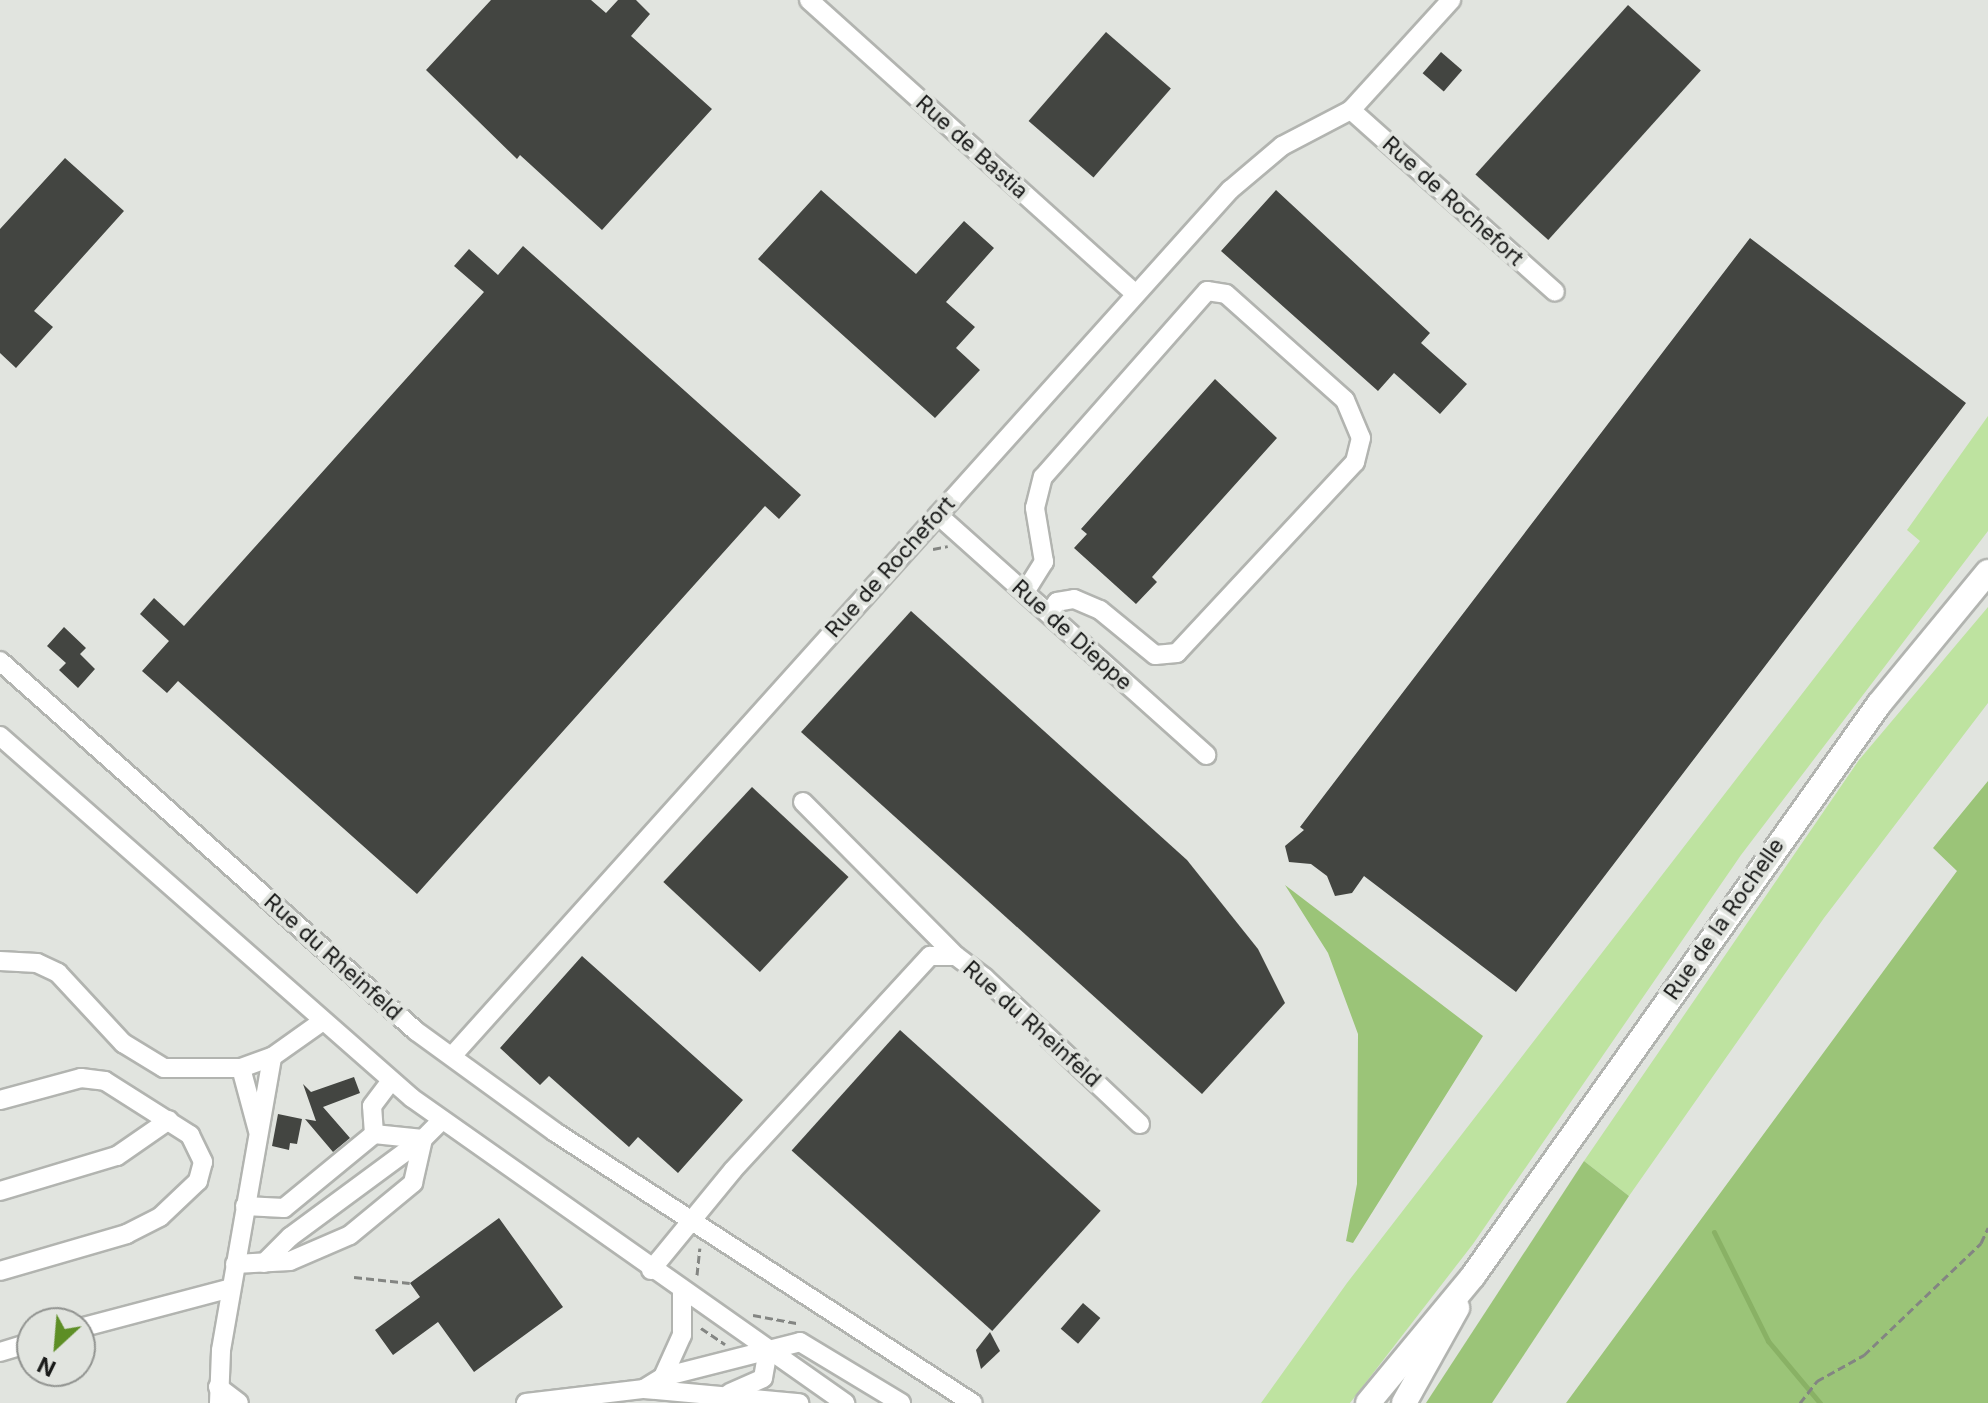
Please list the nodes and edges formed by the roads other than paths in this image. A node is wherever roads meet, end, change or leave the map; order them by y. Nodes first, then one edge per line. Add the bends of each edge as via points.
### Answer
1 (809, 0) edge
2 (1451, 0) edge
3 (1351, 110) junction
4 (1555, 292) dead end
5 (1135, 294) junction
6 (938, 515) junction
7 (1988, 572) edge
8 (1025, 592) junction
9 (1049, 614) junction
10 (0, 661) edge
11 (0, 736) edge
12 (1206, 755) dead end
13 (803, 802) dead end
14 (956, 956) junction
15 (0, 961) edge
16 (320, 1023) junction
17 (453, 1055) junction
18 (272, 1057) junction
19 (241, 1068) junction
20 (391, 1081) junction
21 (0, 1100) edge
22 (169, 1120) junction
23 (442, 1120) junction
24 (1140, 1124) dead end
25 (258, 1131) junction
26 (374, 1134) junction
27 (423, 1139) junction
28 (0, 1191) edge
29 (245, 1206) junction
30 (691, 1220) junction
31 (264, 1263) junction
32 (235, 1264) junction
33 (651, 1270) junction
34 (0, 1271) edge
35 (1473, 1276) junction
36 (231, 1288) junction
37 (682, 1292) junction
38 (96, 1324) edge
39 (768, 1351) junction
40 (663, 1377) junction
41 (644, 1389) junction
42 (727, 1394) junction
43 (218, 1395) edge
44 (239, 1403) edge
45 (526, 1403) edge
46 (799, 1403) edge
47 (845, 1403) edge
48 (901, 1403) edge
49 (973, 1403) edge
50 (1368, 1403) edge
51 (1404, 1403) edge

1 - 5 street, Rue de Bastia
2 - 3 street, Rue de Rochefort
3 - 4 street, Rue de Rochefort
3 - 5 street, Rue de Rochefort via 1257,163
5 - 6 street, Rue de Rochefort
6 - 8 street, Rue de Dieppe
6 - 17 street, Rue de Rochefort
7 - 35 main road, Rue de la Rochelle via 1784,833
8 - 9 street, Rue de Dieppe
8 - 9 street via 1044,562 1035,508 1043,477 1207,291 1226,294 1345,400 1361,438 1355,462 1177,653 1155,655 1100,610 1074,599 1057,602
9 - 12 street, Rue de Dieppe
10 - 17 street, Rue du Rheinfeld via 416,1031
11 - 16 street
13 - 14 street
14 - 24 street, Rue du Rheinfeld
14 - 30 street, Rue du Rheinfeld via 930,956
15 - 19 street via 37,963 58,973 123,1043 164,1068
16 - 18 street
16 - 20 street
17 - 30 street, Rue du Rheinfeld via 555,1132
18 - 19 street
18 - 25 street
19 - 25 street
20 - 23 street
20 - 26 street via 372,1106
21 - 22 street via 81,1078 105,1081
22 - 28 street via 117,1156
22 - 34 street via 199,1145 203,1162 188,1193 127,1234
23 - 27 street
23 - 33 street
25 - 29 street
26 - 27 street
26 - 29 street via 284,1208
27 - 31 street via 290,1237
27 - 31 street via 413,1183 393,1203 318,1253
29 - 32 street
30 - 33 street, Rue du Rheinfeld
30 - 49 street, Rue du Rheinfeld
31 - 32 street
32 - 36 street
33 - 37 street
35 - 50 main road, Rue de la Rochelle
35 - 51 main road, Rue de la Rochelle
36 - 38 street
36 - 43 street
37 - 39 street
37 - 40 street via 682,1335
39 - 40 street
39 - 42 street via 763,1378
39 - 47 street
39 - 48 street via 787,1341 817,1348
40 - 41 street
41 - 42 street
41 - 45 street
42 - 46 street
43 - 44 street

